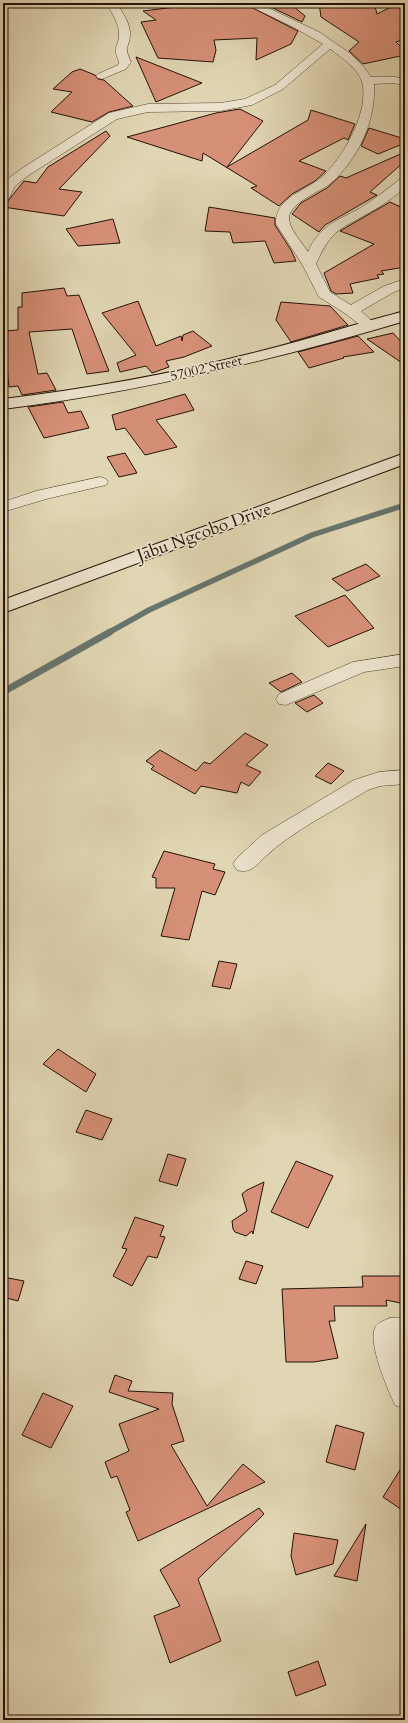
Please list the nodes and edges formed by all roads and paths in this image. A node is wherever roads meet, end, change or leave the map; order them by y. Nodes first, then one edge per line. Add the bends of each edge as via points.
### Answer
1 (51, 3) edge
2 (95, 3) edge
3 (111, 3) edge
4 (249, 3) edge
5 (330, 44) junction
6 (102, 76) dead end
7 (368, 81) junction
8 (405, 83) edge
9 (405, 182) edge
10 (3, 197) edge
11 (309, 264) junction
12 (405, 283) edge
13 (351, 311) junction
14 (405, 316) edge
15 (370, 326) junction
16 (3, 404) edge
17 (405, 458) edge
18 (100, 482) dead end
19 (3, 507) edge
20 (3, 608) edge
21 (405, 660) edge
22 (286, 699) dead end
23 (405, 777) edge
24 (244, 864) dead end
25 (396, 1331) edge
26 (405, 1396) edge

1 - 2 street
3 - 6 street via 124,27 125,34 120,50 125,62 122,67
4 - 5 street via 299,24
5 - 7 street via 360,68
5 - 10 street via 279,87 248,102 220,107 148,108 113,116 25,172 10,184
7 - 8 street via 395,80
7 - 11 street via 367,115 361,133 326,180 292,201 281,217
9 - 11 street via 369,208 333,227 319,242
11 - 13 street via 324,294
12 - 13 street
13 - 15 street
14 - 15 street, 57002 Street
15 - 16 street, 57002 Street via 212,368 69,395
17 - 20 street, Jabu Ngcobo Drive
18 - 19 street
21 - 22 street via 360,666
23 - 24 street via 379,779 361,785 269,840
25 - 26 street via 387,1338 394,1371

